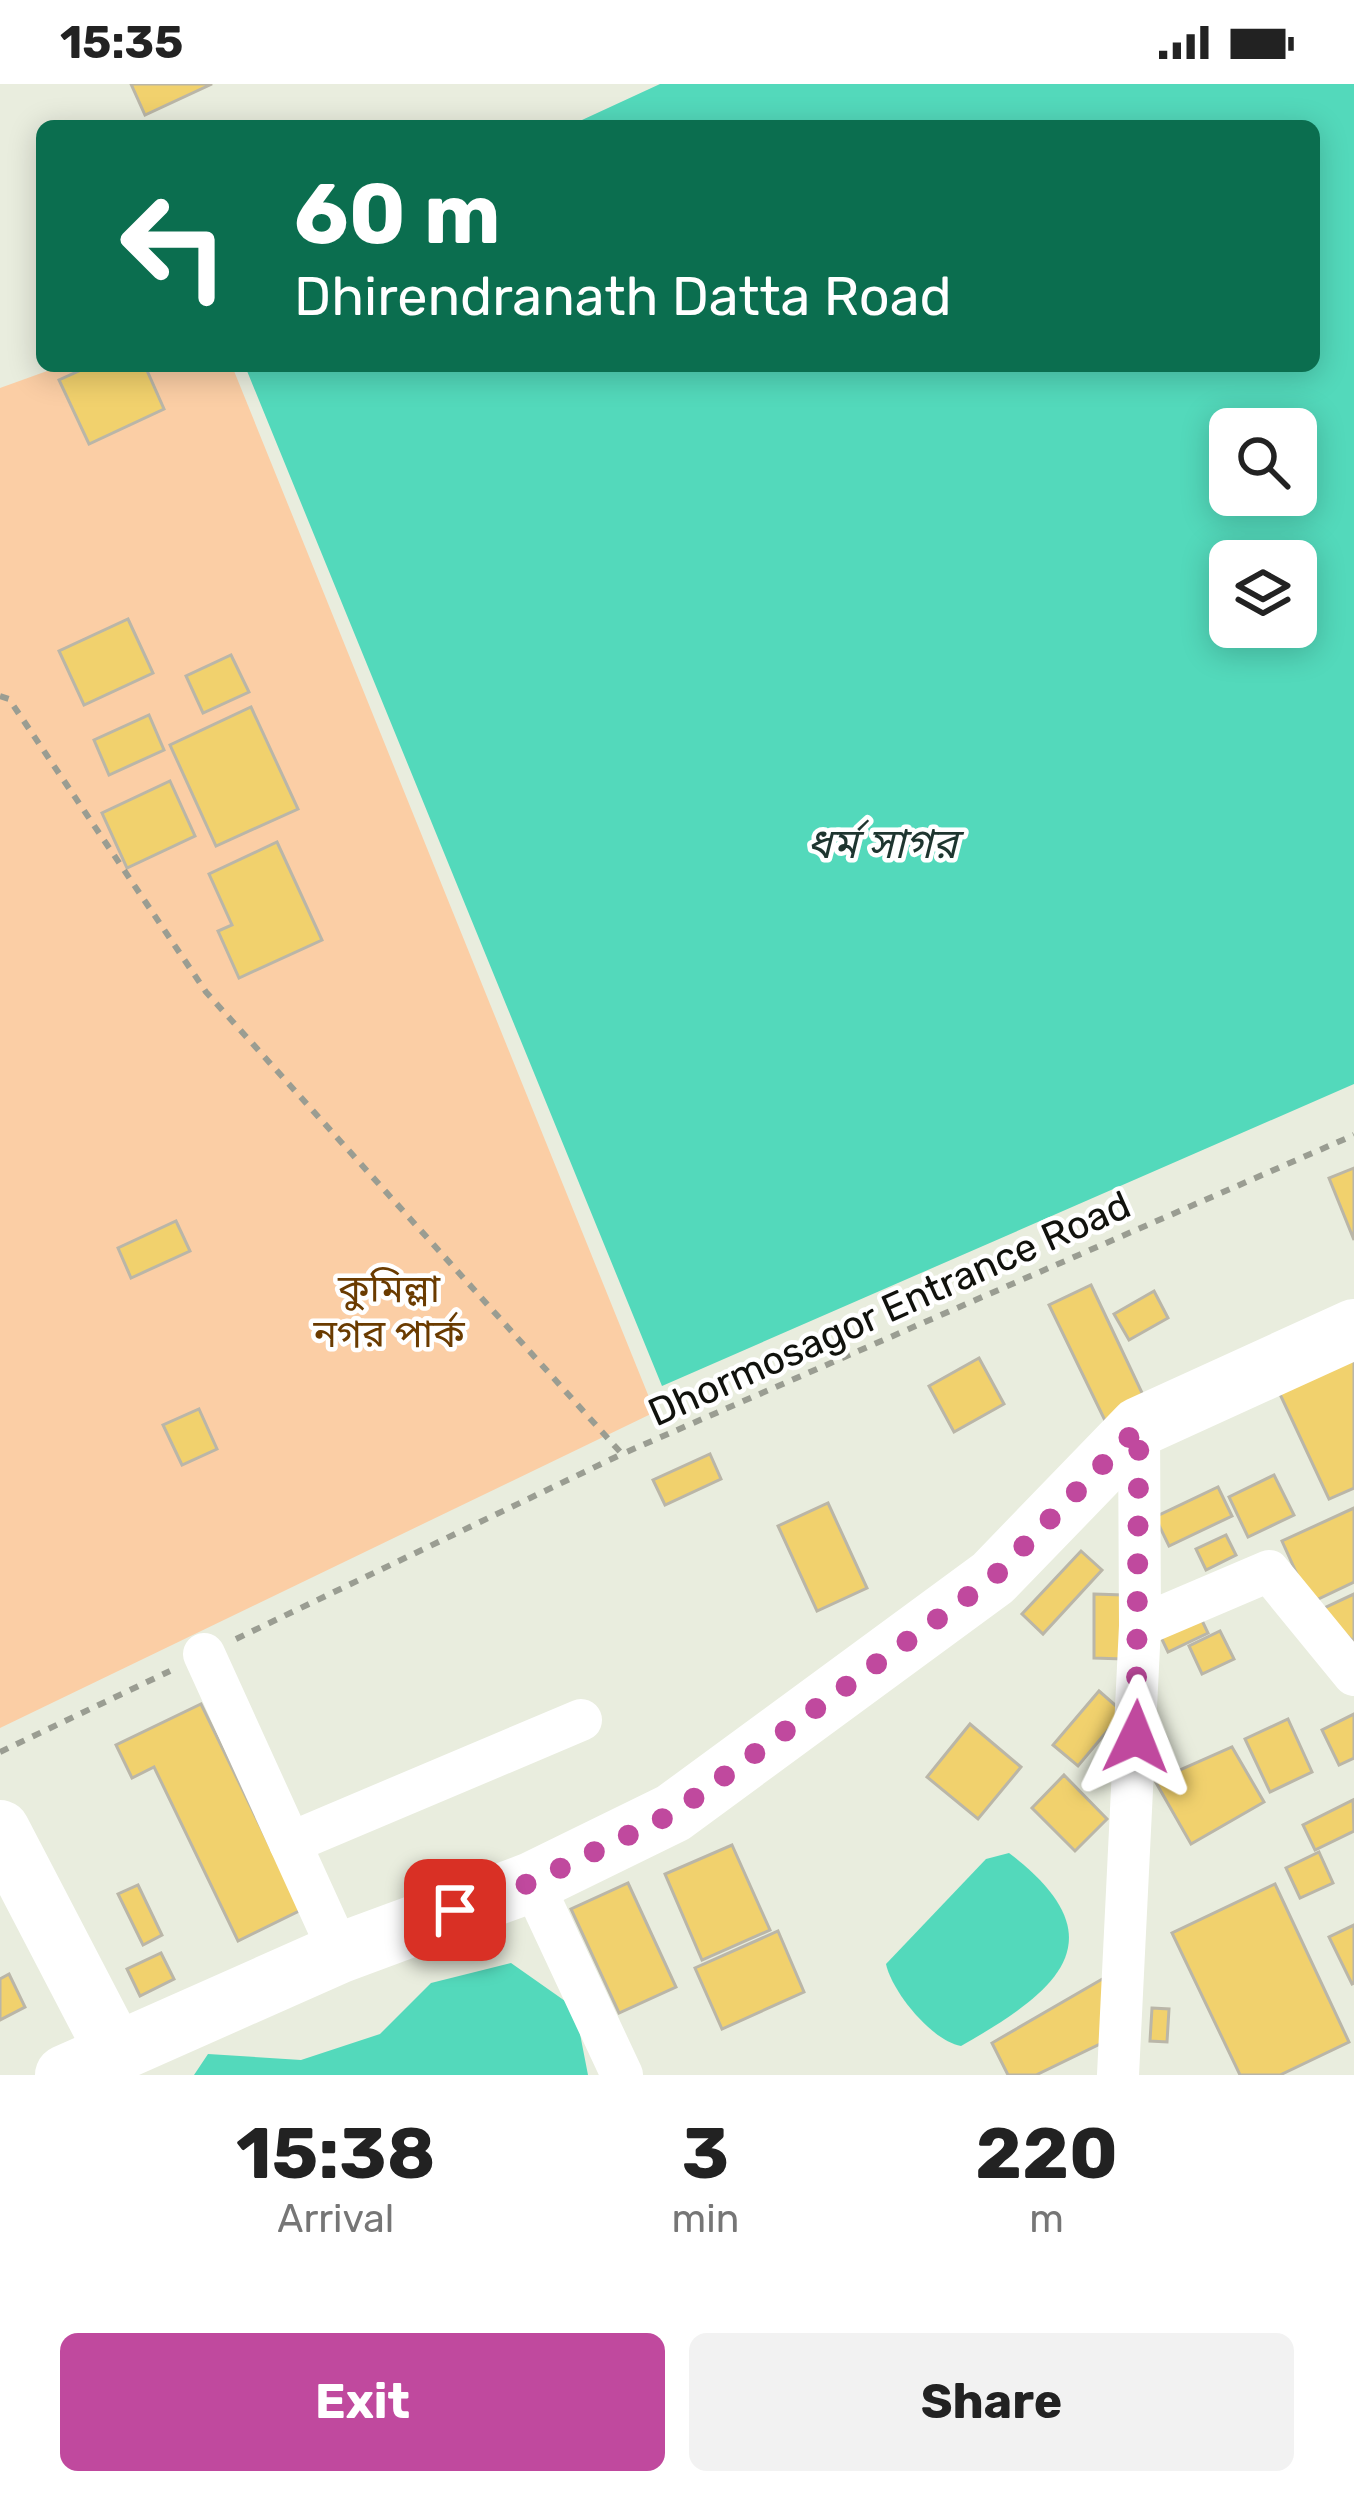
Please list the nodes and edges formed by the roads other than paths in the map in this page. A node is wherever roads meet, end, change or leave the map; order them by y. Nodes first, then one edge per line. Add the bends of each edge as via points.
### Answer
1 (1354, 1329) edge
2 (1139, 1427) junction
3 (1140, 1626) junction
4 (204, 1654) road end
5 (1354, 1675) edge
6 (581, 1720) dead end
7 (0, 1830) edge
8 (290, 1843) junction
9 (532, 1882) junction
10 (340, 1953) junction
11 (89, 2062) edge
12 (622, 2075) edge
13 (1118, 2075) edge

1 - 2 street
2 - 3 street
2 - 9 street via 993,1578 828,1703 674,1813
3 - 5 street via 1269,1571
3 - 13 street
4 - 8 street
6 - 8 street
7 - 11 street
8 - 10 street
9 - 10 street
9 - 12 street
10 - 11 street

